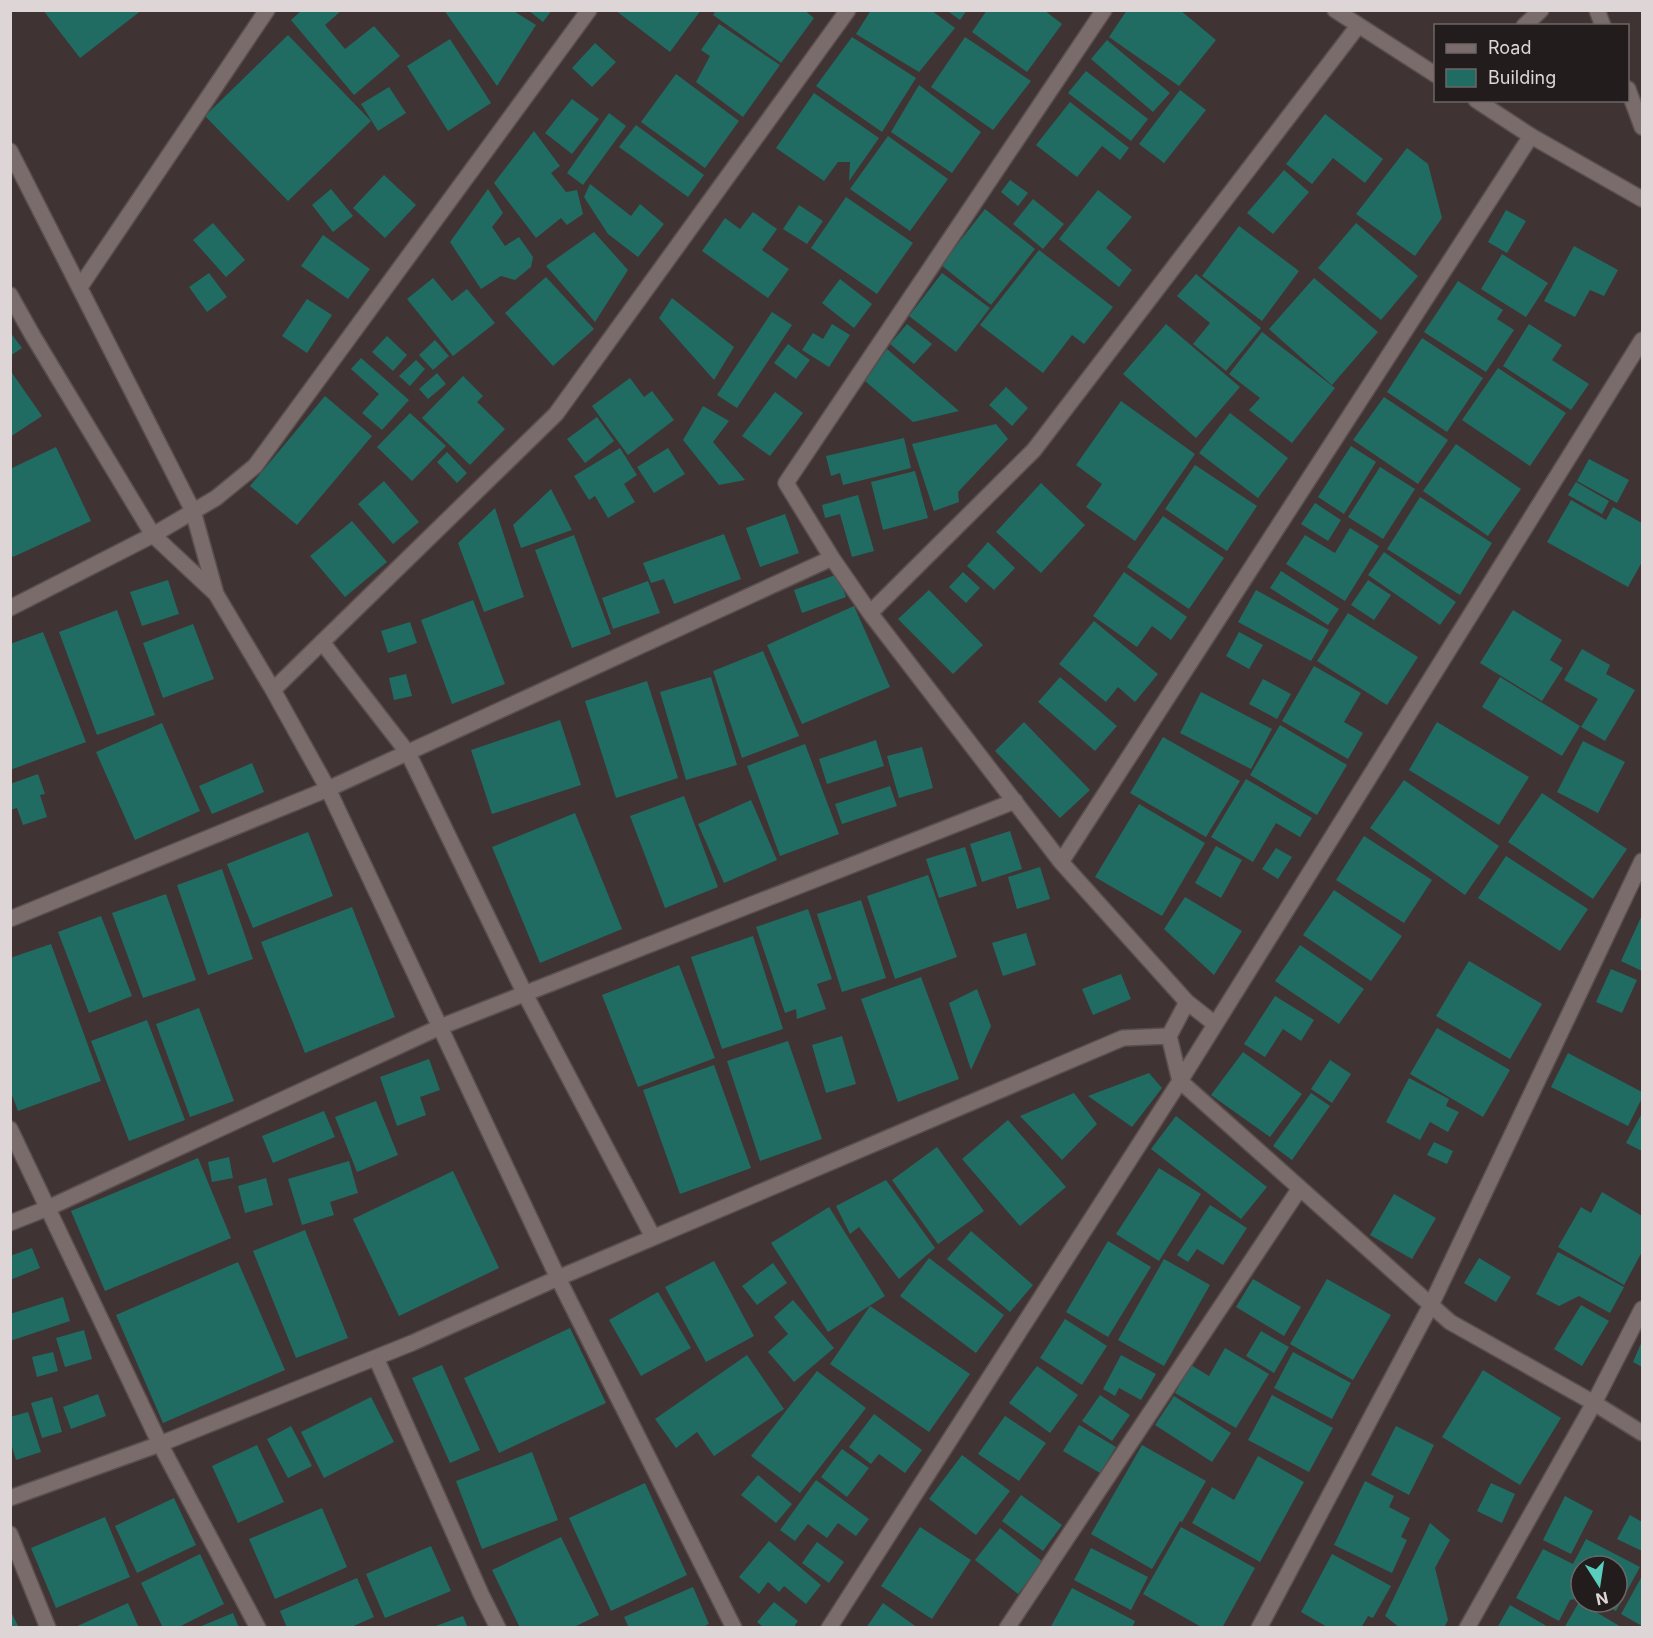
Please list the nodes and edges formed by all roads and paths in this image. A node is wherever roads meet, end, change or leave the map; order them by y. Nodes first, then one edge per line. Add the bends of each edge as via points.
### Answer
1 (267, 10) edge
2 (589, 10) edge
3 (849, 10) edge
4 (1104, 10) edge
5 (1335, 10) edge
6 (1541, 10) edge
7 (1526, 24) edge
8 (1358, 26) junction
9 (1434, 74) edge
10 (1629, 92) edge
11 (1479, 102) edge
12 (1642, 127) edge
13 (1531, 136) junction
14 (10, 151) edge
15 (1642, 199) edge
16 (80, 287) junction
17 (10, 295) edge
18 (1642, 340) edge
19 (193, 511) junction
20 (153, 535) junction
21 (832, 558) junction
22 (216, 594) junction
23 (10, 608) edge
24 (870, 613) junction
25 (322, 642) junction
26 (273, 690) junction
27 (408, 753) junction
28 (328, 789) junction
29 (1015, 801) junction
30 (1642, 861) edge
31 (1061, 862) junction
32 (10, 919) edge
33 (525, 994) junction
34 (1187, 1002) junction
35 (1215, 1024) junction
36 (440, 1028) junction
37 (1169, 1036) junction
38 (1180, 1081) junction
39 (10, 1129) edge
40 (1300, 1188) junction
41 (48, 1208) junction
42 (10, 1223) edge
43 (653, 1238) junction
44 (558, 1278) junction
45 (1431, 1305) junction
46 (1642, 1309) edge
47 (376, 1358) junction
48 (1594, 1403) junction
49 (1642, 1433) edge
50 (160, 1444) junction
51 (10, 1498) edge
52 (10, 1534) edge
53 (48, 1628) edge
54 (258, 1628) edge
55 (498, 1628) edge
56 (734, 1628) edge
57 (829, 1628) edge
58 (1007, 1628) edge
59 (1259, 1628) edge
60 (1467, 1628) edge

1 - 16 street
2 - 19 street via 255,466
3 - 25 street via 556,414
4 - 21 street via 786,483
5 - 8 street
6 - 7 street
8 - 9 street
8 - 24 street via 1034,450
10 - 12 street
11 - 13 street
13 - 15 street
13 - 31 street
14 - 16 street
16 - 19 street
17 - 20 street
18 - 35 street
19 - 20 street
19 - 22 street
20 - 22 street
20 - 23 street
21 - 24 street
21 - 27 street
22 - 26 street
24 - 29 street
25 - 26 street
25 - 27 street
26 - 28 street
27 - 28 street
27 - 33 street
28 - 32 street
28 - 36 street
29 - 31 street
29 - 33 street
30 - 45 street
31 - 34 street
33 - 36 street
33 - 43 street
34 - 35 street
34 - 37 street
35 - 38 street
36 - 41 street
36 - 44 street
37 - 38 street
37 - 43 street via 1123,1038
38 - 40 street
38 - 57 street
39 - 41 street
40 - 45 street
40 - 58 street
41 - 42 street
41 - 50 street
43 - 44 street
44 - 47 street
44 - 56 street
45 - 48 street via 1450,1322
45 - 59 street
46 - 48 street
47 - 50 street
47 - 55 street
48 - 49 street
48 - 60 street
50 - 51 street
50 - 54 street
52 - 53 street

